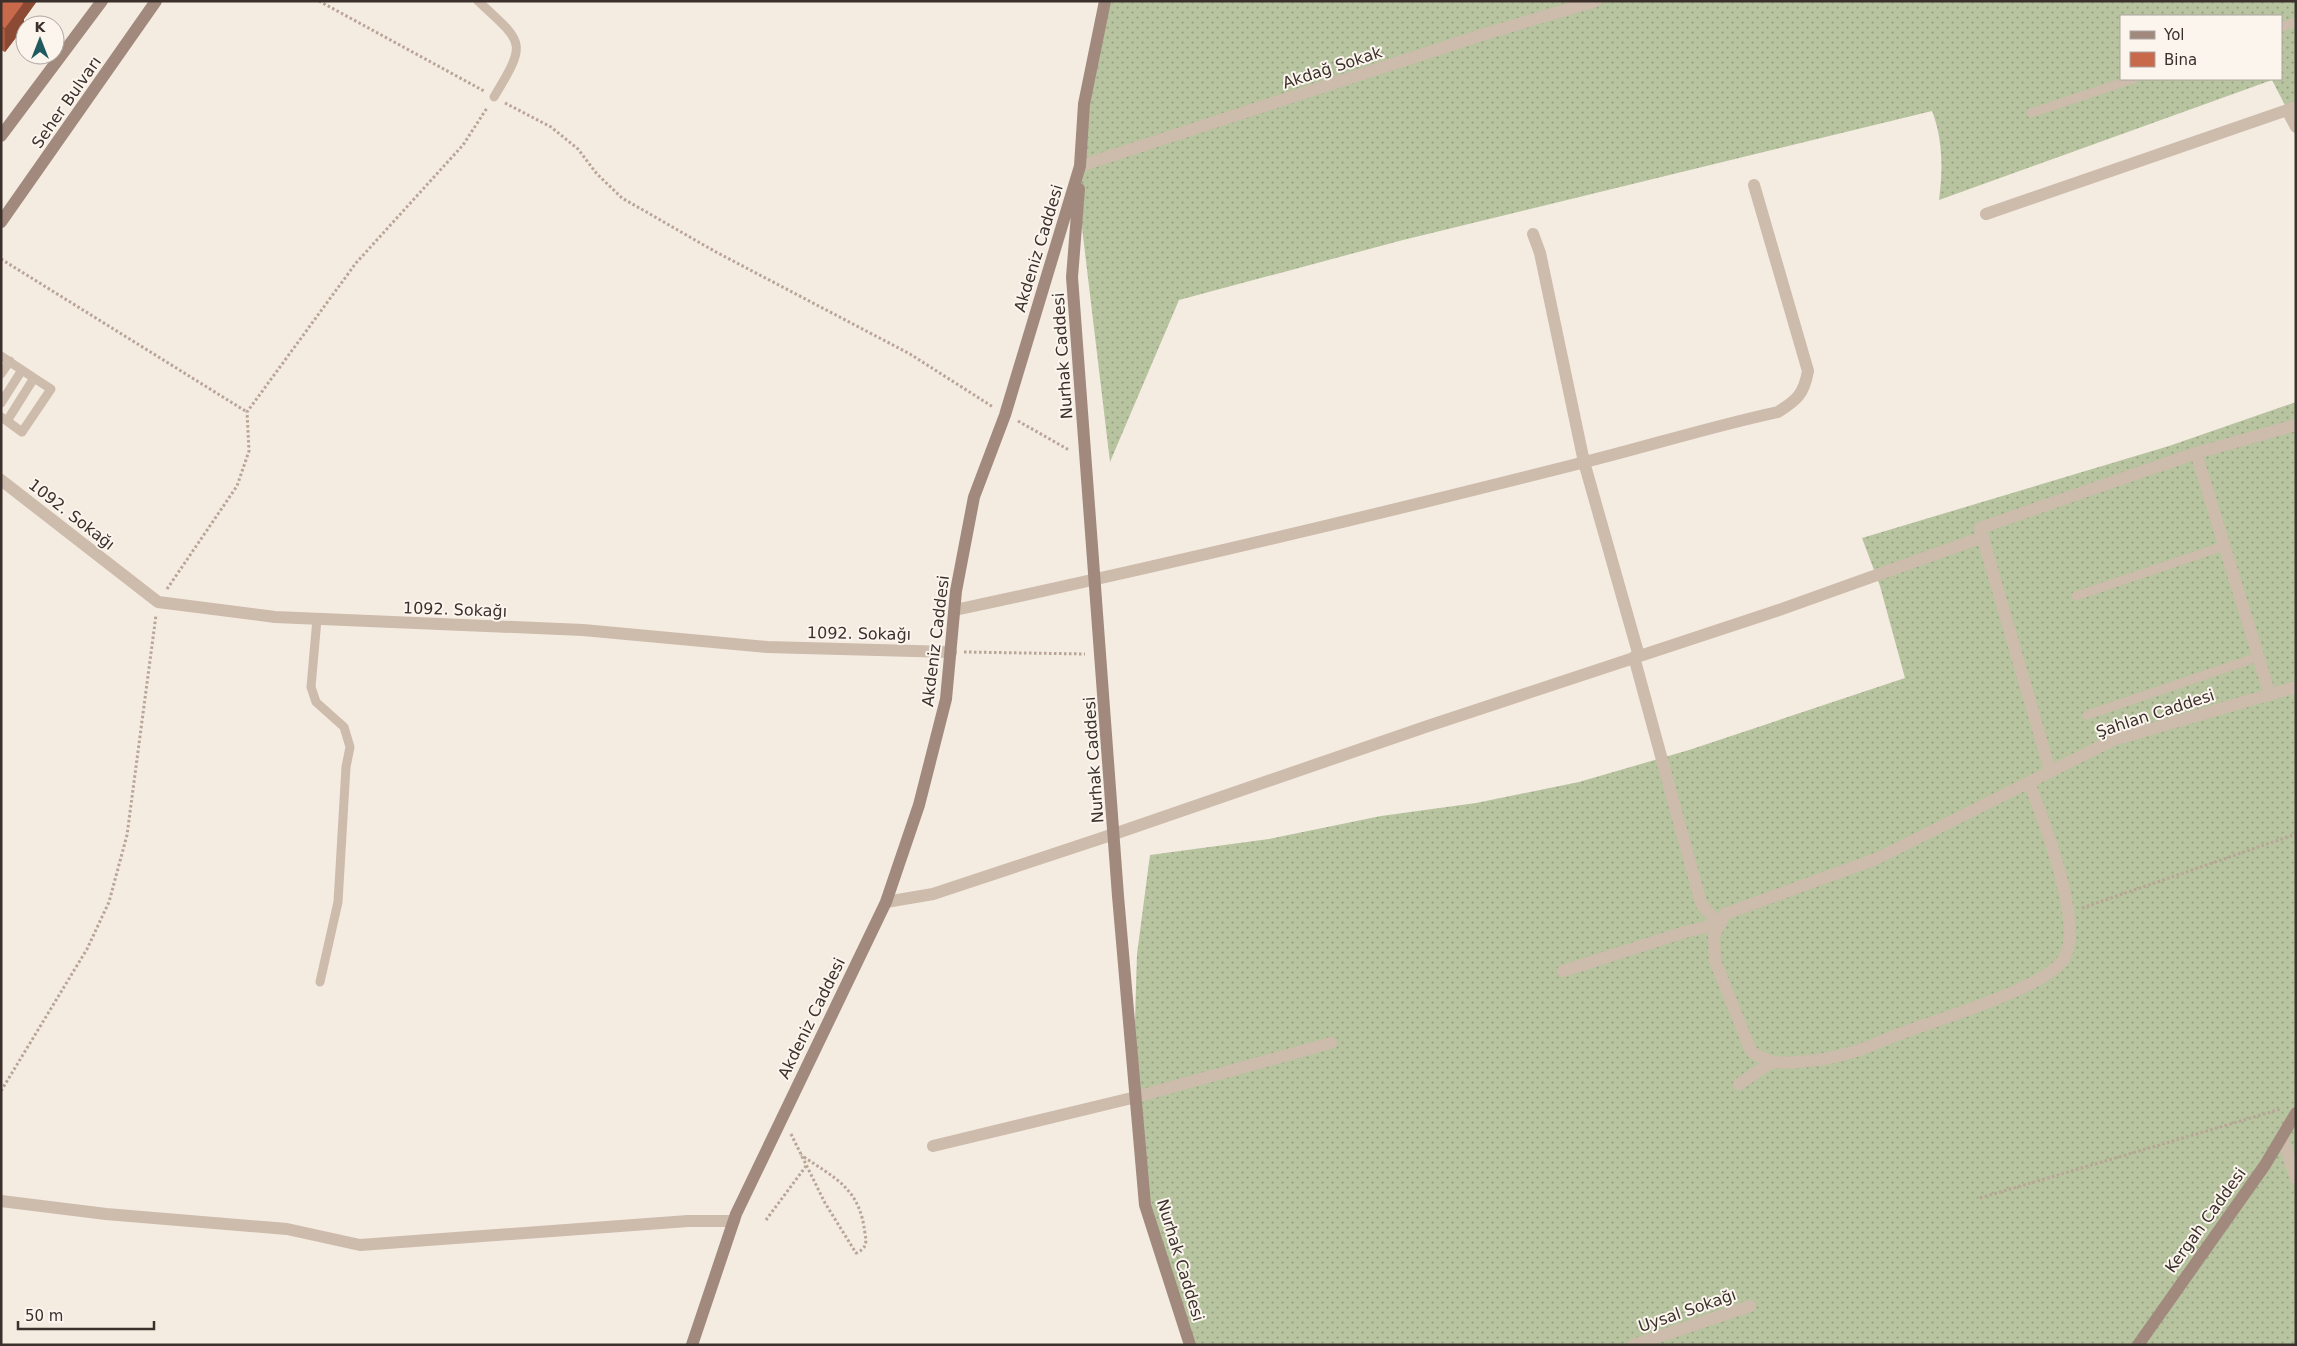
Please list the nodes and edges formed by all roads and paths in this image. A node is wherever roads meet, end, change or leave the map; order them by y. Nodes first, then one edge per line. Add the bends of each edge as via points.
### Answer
1 (102, 1) edge
2 (156, 1) edge
3 (319, 1) edge
4 (478, 1) edge
5 (1105, 1) edge
6 (1596, 1) edge
7 (2296, 22) edge
8 (2282, 27) edge
9 (2130, 80) edge
10 (494, 97) junction
11 (2291, 109) edge
12 (2031, 113) dead end
13 (2296, 127) edge
14 (1, 136) edge
15 (1080, 166) junction
16 (1754, 185) dead end
17 (1986, 214) dead end
18 (1, 222) edge
19 (1533, 234) dead end
20 (1, 259) edge
21 (1, 356) edge
22 (10, 361) junction
23 (22, 370) junction
24 (1, 374) edge
25 (34, 378) junction
26 (1, 403) edge
27 (247, 412) junction
28 (1005, 414) junction
29 (4, 419) edge
30 (2296, 425) edge
31 (2196, 453) junction
32 (1085, 458) junction
33 (1584, 462) junction
34 (1, 480) edge
35 (1983, 537) junction
36 (2224, 546) junction
37 (1095, 580) junction
38 (2076, 596) dead end
39 (158, 602) junction
40 (955, 610) junction
41 (317, 619) junction
42 (951, 652) junction
43 (1102, 654) junction
44 (1636, 656) junction
45 (2258, 657) junction
46 (2296, 687) edge
47 (2270, 695) junction
48 (2087, 715) dead end
49 (2050, 771) junction
50 (2029, 782) junction
51 (1114, 834) junction
52 (2296, 834) edge
53 (886, 902) junction
54 (2067, 913) junction
55 (1718, 924) junction
56 (1563, 971) dead end
57 (320, 982) dead end
58 (1331, 1043) dead end
59 (1772, 1062) junction
60 (1739, 1084) dead end
61 (1, 1091) edge
62 (1136, 1097) junction
63 (2291, 1110) edge
64 (2282, 1136) junction
65 (933, 1146) dead end
66 (806, 1166) junction
67 (2296, 1179) edge
68 (1980, 1198) dead end
69 (1, 1201) edge
70 (766, 1220) dead end
71 (734, 1221) junction
72 (1750, 1306) dead end
73 (692, 1345) edge
74 (1190, 1345) edge
75 (1634, 1345) edge
76 (2138, 1345) edge

1 - 14 street, Seher Bulvarı
2 - 18 street, Seher Bulvarı
3 - 10 path
4 - 10 lane via 510,31 517,51 515,62
5 - 15 street, Akdeniz Caddesi via 1084,104
6 - 15 street, Akdağ Sokak
7 - 8 lane
9 - 12 lane
10 - 27 path via 463,145 356,263
10 - 28 path via 551,127 578,149 597,174 622,198 716,252 910,354
11 - 13 street
11 - 17 street
15 - 28 street, Akdeniz Caddesi
15 - 32 street, Nurhak Caddesi via 1072,277
16 - 33 street via 1808,371 1806,387 1792,403 1778,412
19 - 33 street via 1540,253
20 - 27 path
21 - 22 lane
22 - 23 lane
22 - 24 lane
23 - 25 lane
23 - 26 lane
25 - 29 lane
25 - 29 lane via 52,389 22,432
27 - 39 path via 249,451 237,486
28 - 32 path
28 - 40 street, Akdeniz Caddesi via 974,497
30 - 31 street
31 - 35 street via 1980,528
31 - 36 street
32 - 37 street, Nurhak Caddesi
33 - 37 street
33 - 44 street
34 - 39 street, 1092. Sokağı
35 - 44 street via 1776,611
35 - 49 street
36 - 38 lane
36 - 45 street
37 - 40 street
37 - 43 street, Nurhak Caddesi
39 - 41 street, 1092. Sokağı
39 - 61 path via 127,835 109,902 87,949
40 - 42 street, Akdeniz Caddesi
41 - 42 street, 1092. Sokağı via 584,630 767,647
41 - 57 lane via 312,686 316,702 344,727 350,747 338,902
42 - 43 path
42 - 53 street, Akdeniz Caddesi via 946,700 919,805
43 - 51 street, Nurhak Caddesi
44 - 51 street
44 - 55 street via 1701,903
45 - 47 street
45 - 48 lane
46 - 47 street, Şahlan Caddesi
47 - 49 street, Şahlan Caddesi via 2113,740
49 - 50 street, Şahlan Caddesi
50 - 54 street via 2057,859
50 - 55 street, Şahlan Caddesi via 1876,859 1726,914
51 - 53 street via 933,894
51 - 62 street, Nurhak Caddesi
52 - 54 path
53 - 71 street, Akdeniz Caddesi
54 - 59 street via 2070,944 2059,967 2012,993 1850,1053 1797,1062
55 - 56 street
55 - 59 street via 1714,936 1715,961 1751,1051
58 - 62 street
59 - 60 street
62 - 65 street
62 - 74 street, Nurhak Caddesi via 1145,1205
63 - 64 street, Kergah Caddesi
63 - 68 path
64 - 67 street
64 - 76 street, Kergah Caddesi
66 - 66 path via 856,1253 860,1252 866,1238 864,1219 856,1200 843,1184 801,1156
66 - 70 path
69 - 71 street via 106,1214 287,1229 360,1245 688,1221
71 - 73 street, Akdeniz Caddesi
72 - 75 street, Uysal Sokağı

